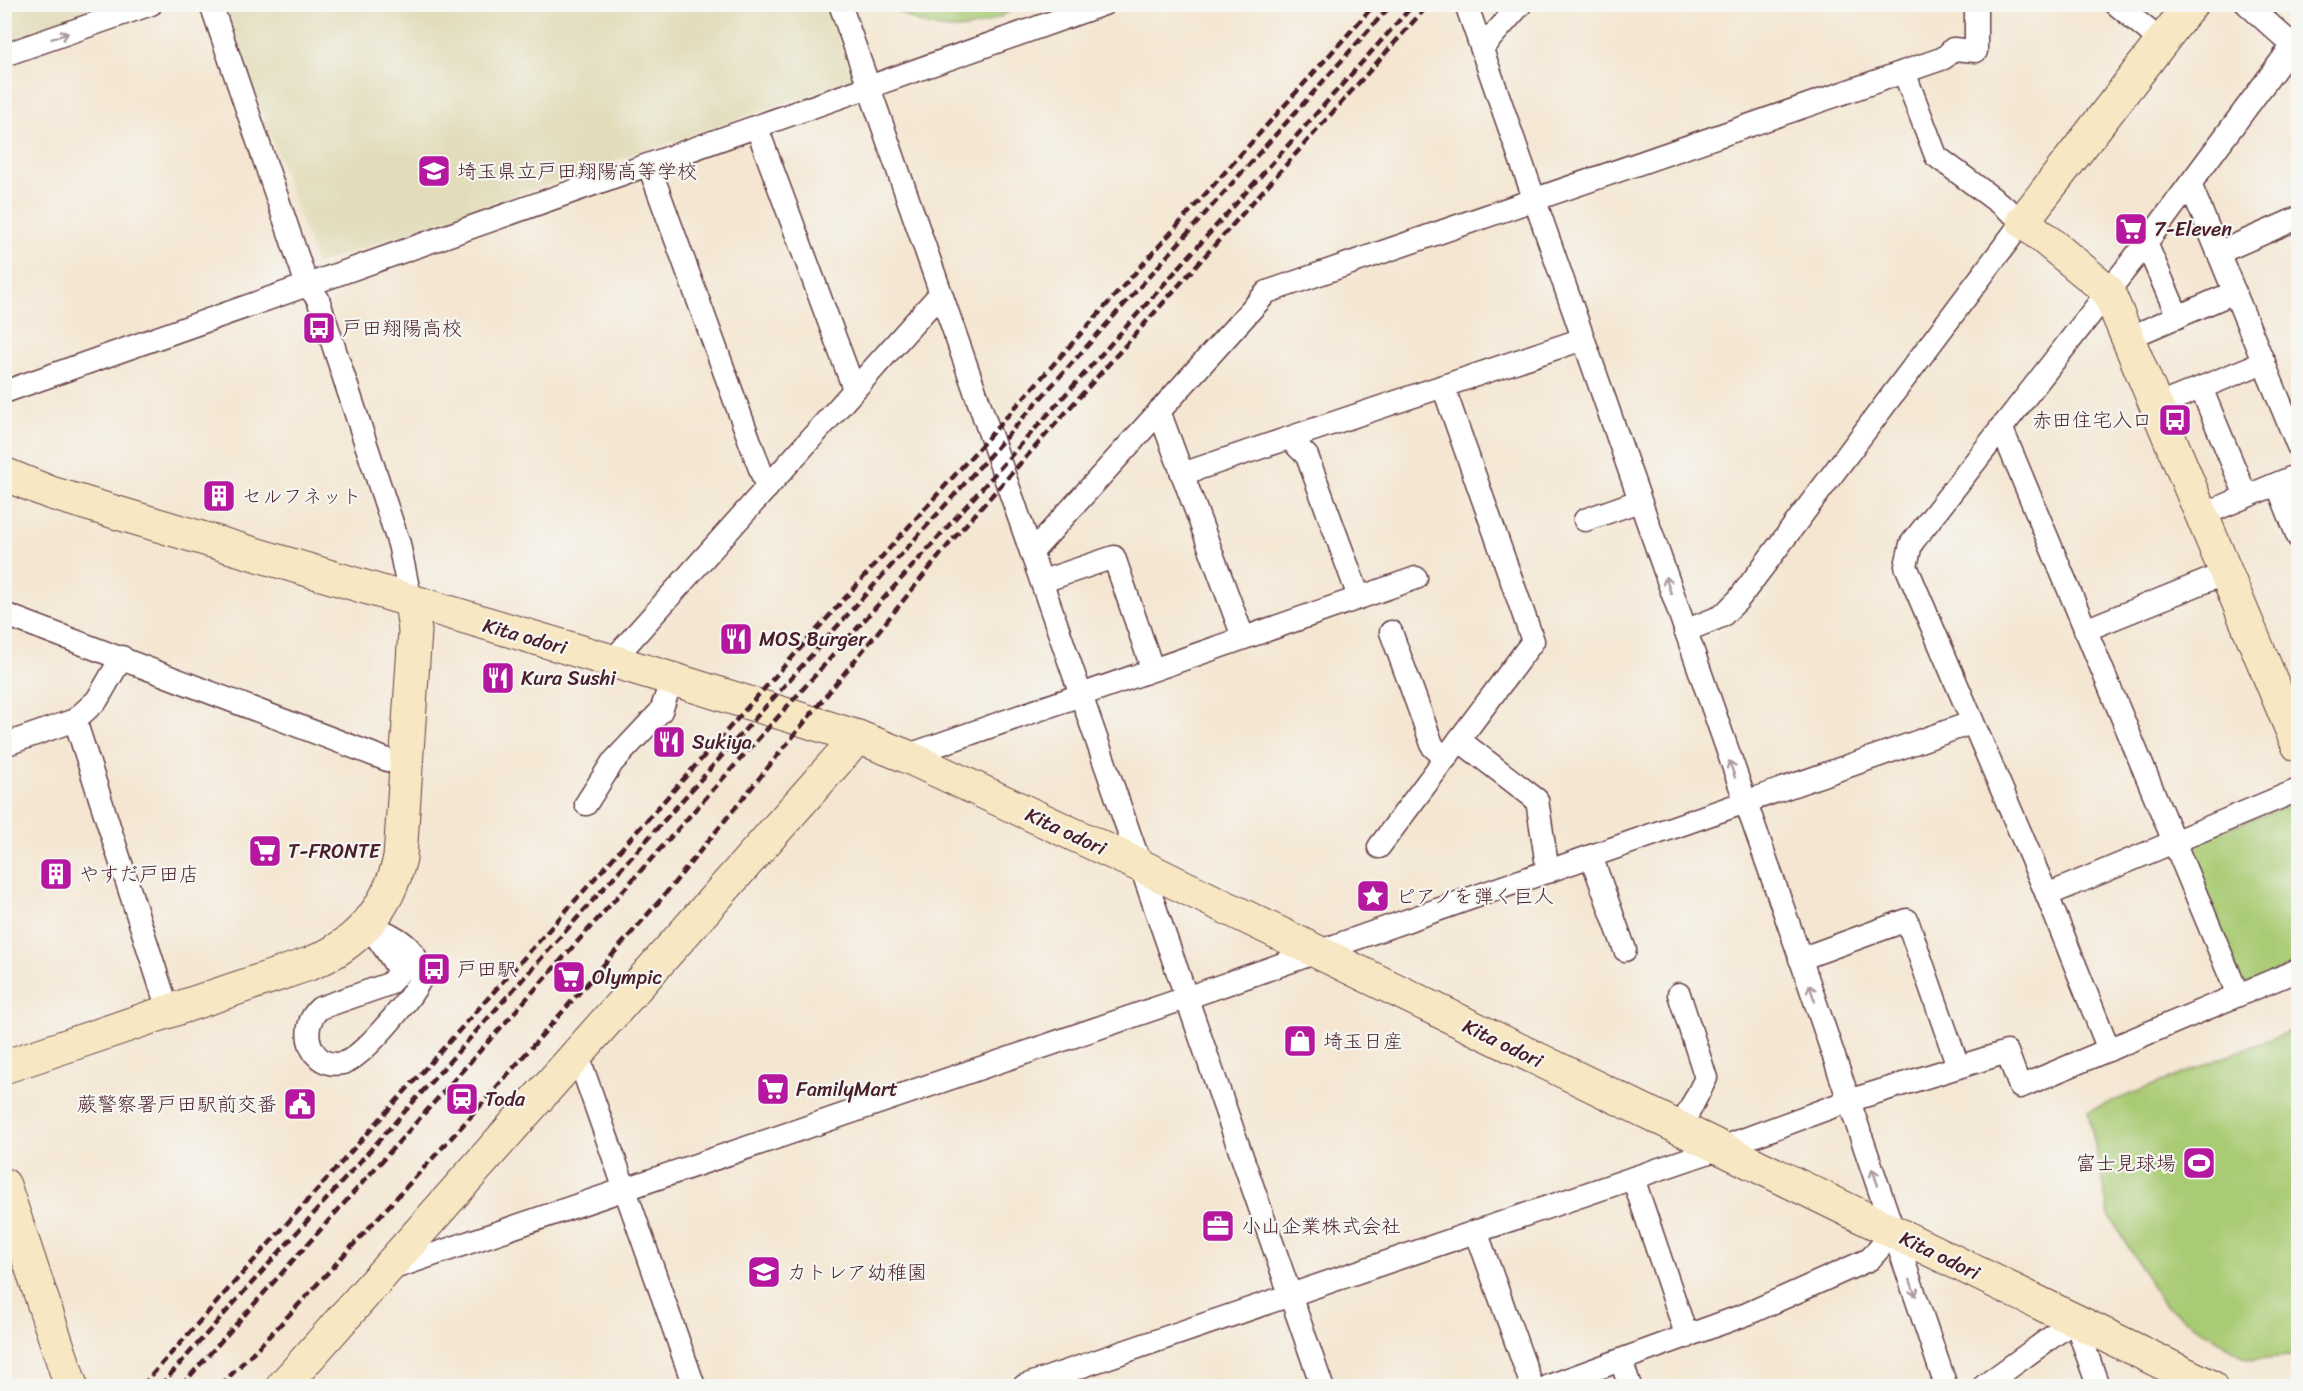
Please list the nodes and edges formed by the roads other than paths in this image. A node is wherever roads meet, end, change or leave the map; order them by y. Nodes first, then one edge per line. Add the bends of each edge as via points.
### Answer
1 (151, 4) edge
2 (211, 4) edge
3 (840, 4) edge
4 (1104, 4) edge
5 (1466, 4) edge
6 (1521, 4) edge
7 (1976, 4) edge
8 (2116, 4) edge
9 (2191, 4) edge
10 (2247, 4) edge
11 (2161, 41) junction
12 (2296, 47) edge
13 (1482, 48) junction
14 (4, 55) edge
15 (1904, 72) junction
16 (870, 89) junction
17 (757, 128) junction
18 (649, 166) junction
19 (2190, 184) junction
20 (1534, 199) junction
21 (2298, 218) edge
22 (2023, 221) junction
23 (2146, 243) junction
24 (2218, 253) junction
25 (307, 285) junction
26 (2108, 291) junction
27 (2235, 292) junction
28 (940, 294) junction
29 (2178, 317) junction
30 (2128, 338) junction
31 (1583, 339) junction
32 (2264, 362) junction
33 (1443, 386) junction
34 (2201, 388) junction
35 (854, 389) junction
36 (4, 392) edge
37 (2156, 406) junction
38 (1159, 411) junction
39 (2001, 427) junction
40 (1289, 438) junction
41 (2298, 446) edge
42 (4, 474) edge
43 (1182, 474) junction
44 (2298, 475) edge
45 (2277, 484) junction
46 (767, 488) junction
47 (2246, 496) junction
48 (1639, 501) junction
49 (2202, 515) junction
50 (1586, 520) dead end
51 (2298, 537) edge
52 (1033, 551) junction
53 (2226, 573) junction
54 (1416, 578) dead end
55 (1043, 581) junction
56 (1359, 597) junction
57 (411, 602) junction
58 (4, 614) edge
59 (2085, 630) junction
60 (1391, 632) dead end
61 (1684, 632) junction
62 (1243, 637) junction
63 (122, 657) junction
64 (612, 661) junction
65 (1152, 668) junction
66 (672, 679) junction
67 (1082, 694) junction
68 (75, 720) junction
69 (1971, 723) junction
70 (858, 737) junction
71 (2297, 737) edge
72 (4, 745) edge
73 (1452, 749) junction
74 (906, 756) junction
75 (406, 767) junction
76 (2298, 789) edge
77 (1744, 802) junction
78 (586, 804) dead end
79 (2173, 843) junction
80 (1379, 847) dead end
81 (1591, 856) junction
82 (1141, 866) junction
83 (1548, 872) junction
84 (2047, 895) junction
85 (369, 925) junction
86 (1625, 950) dead end
87 (1316, 952) junction
88 (1800, 959) junction
89 (2298, 970) edge
90 (1679, 994) dead end
91 (2238, 995) junction
92 (1186, 998) junction
93 (168, 1010) junction
94 (2109, 1050) junction
95 (577, 1053) junction
96 (1958, 1066) junction
97 (4, 1067) edge
98 (1848, 1101) junction
99 (1680, 1129) junction
100 (1721, 1148) junction
101 (1633, 1178) junction
102 (4, 1185) edge
103 (627, 1190) junction
104 (1476, 1231) junction
105 (1894, 1232) junction
106 (384, 1271) junction
107 (1289, 1295) junction
108 (2074, 1320) junction
109 (1687, 1337) junction
110 (1621, 1361) junction
111 (71, 1386) edge
112 (283, 1386) edge
113 (694, 1386) edge
114 (1024, 1386) edge
115 (1322, 1386) edge
116 (1532, 1386) edge
117 (1549, 1386) edge
118 (1630, 1386) edge
119 (1946, 1386) edge
120 (1984, 1386) edge
121 (2098, 1386) edge
122 (2210, 1386) edge

14 -> 1 street
2 - 25 street
3 - 16 street
4 - 16 street
5 - 13 street
6 - 13 street
7 - 15 street via 1976,51 1953,49 1944,58
8 - 11 street
9 - 11 street
10 - 12 street
11 - 22 street
12 - 19 street
13 - 20 street
15 - 20 street
15 - 22 street via 1936,156
16 - 17 street
16 - 28 street
17 - 18 street
17 - 35 street
18 - 25 street
18 - 46 street
19 - 23 street
19 - 24 street
20 - 31 street
20 - 38 street via 1267,292
21 - 24 street
22 - 26 street
22 - 61 street via 1738,600 1722,616
23 - 26 street
23 - 29 street
24 - 27 street
25 - 36 street
25 - 57 street via 318,299 396,533
26 - 30 street
26 - 39 street
27 - 29 street
27 - 32 street
28 - 35 street
28 - 52 street
29 - 30 street
30 - 37 street
31 - 33 street
31 - 48 street
32 - 34 street
32 - 41 street
33 - 40 street
33 - 73 street via 1533,641
34 - 37 street
34 - 47 street
35 - 46 street
37 - 49 street
38 - 43 street
38 - 52 street
39 - 59 street
39 - 69 street via 1911,544 1906,566
40 - 43 street
40 - 56 street via 1307,456
42 - 57 street, Kita odori via 51,493
43 - 62 street
44 - 45 street
45 - 47 street
45 - 51 street
46 - 64 street
47 - 49 street
48 - 50 street
61 -> 48 street
49 - 53 street
52 - 55 street
53 - 59 street
53 - 71 street
54 - 56 street
55 - 65 street via 1114,557
55 - 67 street
56 - 62 street
57 - 64 street, Kita odori
57 - 75 street via 415,631
58 - 63 street
59 - 79 street
60 - 73 street via 1432,747
77 -> 61 street
62 - 65 street
63 - 68 street via 97,700
63 - 75 street
64 - 66 street, Kita odori
65 - 67 street
66 - 70 street, Kita odori
66 - 78 street via 661,711 612,763
67 - 74 street
67 - 82 street
68 - 72 street
68 - 93 street
69 - 77 street
69 - 84 street
70 - 74 street, Kita odori
70 - 95 street
73 - 80 street
73 - 83 street via 1537,800
74 - 82 street, Kita odori
75 - 85 street via 396,874
76 - 79 street
77 - 81 street
77 - 88 street
79 - 84 street
79 - 91 street
81 - 83 street
81 - 86 street
82 - 87 street, Kita odori
82 - 92 street
83 - 87 street
84 - 94 street
85 - 85 street via 395,934 416,955 419,982 361,1053 343,1063 322,1060 309,1044 308,1023 313,1013 389,984 398,974 397,964
85 - 93 street via 328,957
87 - 92 street
87 - 99 street, Kita odori
88 - 96 street via 1907,920
98 -> 88 street
89 - 91 street
90 - 99 street via 1706,1078
91 - 94 street
92 - 103 street
92 - 107 street
93 - 97 street
94 - 96 street via 2020,1087 2007,1052
95 - 103 street
95 - 106 street
96 - 98 street
98 - 100 street
105 -> 98 street
99 - 100 street, Kita odori
100 - 101 street
100 - 105 street, Kita odori
101 - 104 street
101 - 109 street
102 - 111 street
103 - 106 street
103 - 113 street
104 - 107 street
104 - 116 street
105 - 108 street, Kita odori
105 - 109 street via 1870,1259
105 -> 119 street
106 - 112 street
107 - 114 street
107 - 115 street
108 - 120 street
108 - 121 street
108 - 122 street, Kita odori
109 - 110 street
110 - 117 street
110 - 118 street

